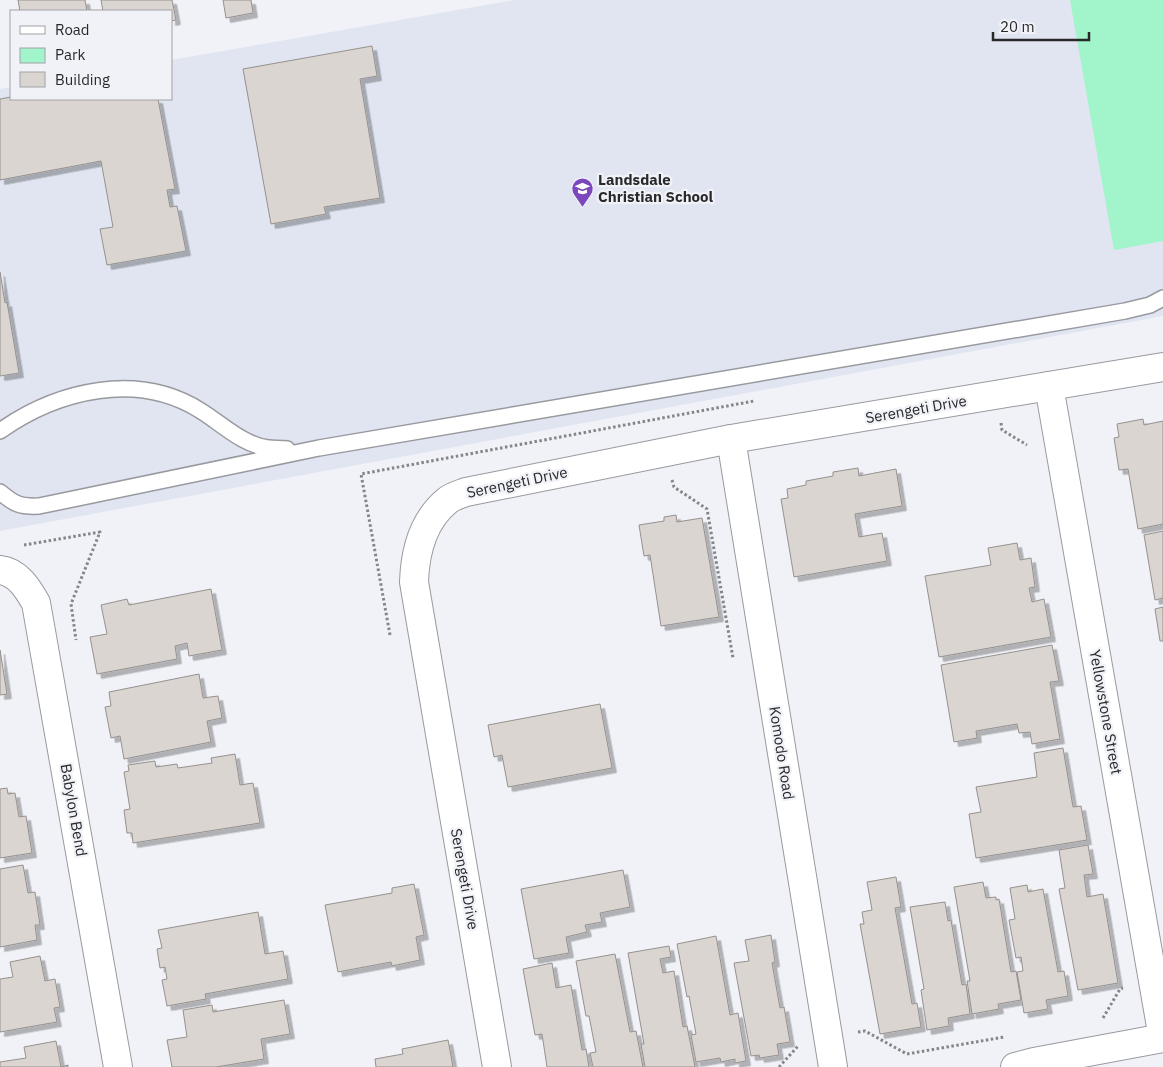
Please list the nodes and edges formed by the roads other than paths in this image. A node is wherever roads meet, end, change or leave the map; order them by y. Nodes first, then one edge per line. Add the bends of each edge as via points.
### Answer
1 (1163, 298) edge
2 (1163, 367) edge
3 (1049, 386) junction
4 (0, 431) edge
5 (731, 439) junction
6 (319, 448) junction
7 (0, 492) edge
8 (0, 570) edge
9 (1163, 1038) edge
10 (118, 1067) edge
11 (497, 1067) edge
12 (833, 1067) edge
13 (1014, 1067) edge

1 - 6 lane via 1125,311
2 - 3 street, Serengeti Drive
3 - 5 street, Serengeti Drive
3 - 9 street, Yellowstone Street
4 - 6 lane via 37,409 71,396 134,388 174,397 248,442 267,448
5 - 11 street, Serengeti Drive via 466,492 449,499 437,511 418,544 414,582
5 - 12 street, Komodo Road
6 - 7 lane via 39,506 25,507 13,503
8 - 10 street, Babylon Bend via 6,570 24,584 36,602
9 - 13 street

